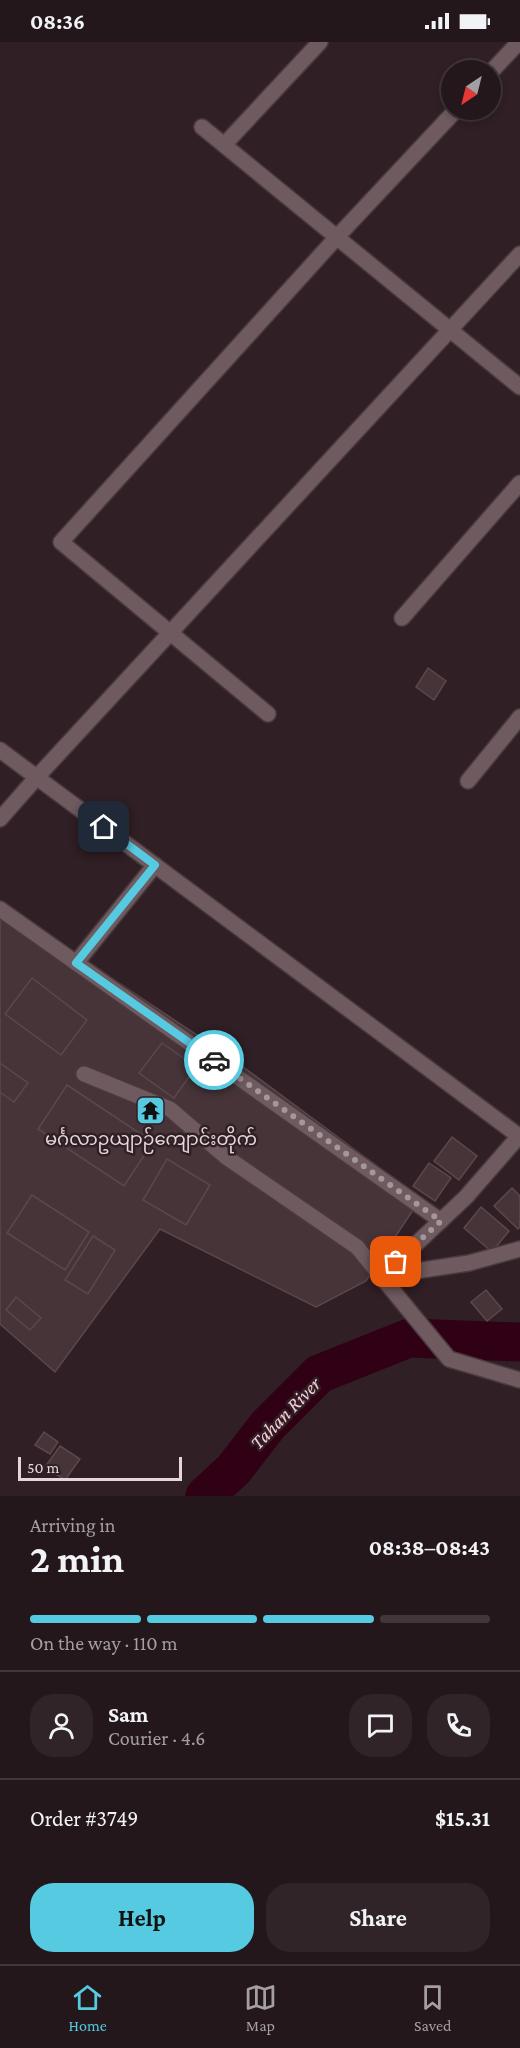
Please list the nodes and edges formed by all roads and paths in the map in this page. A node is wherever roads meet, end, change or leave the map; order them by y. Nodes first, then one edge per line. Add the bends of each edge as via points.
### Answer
1 (320, 42) edge
2 (519, 42) edge
3 (501, 61) edge
4 (447, 120) edge
5 (202, 127) dead end
6 (224, 145) junction
7 (337, 237) junction
8 (520, 255) edge
9 (450, 330) junction
10 (520, 387) edge
11 (520, 483) edge
12 (402, 618) dead end
13 (170, 633) junction
14 (268, 714) dead end
15 (520, 717) edge
16 (0, 750) edge
17 (37, 777) junction
18 (468, 781) dead end
19 (0, 819) edge
20 (155, 865) junction
21 (0, 909) edge
22 (76, 963) junction
23 (84, 1074) dead end
24 (520, 1136) edge
25 (441, 1221) junction
26 (520, 1249) edge
27 (382, 1276) junction
28 (520, 1380) edge

1 - 6 street
2 - 3 street
4 - 7 street
5 - 6 street
6 - 7 street
7 - 9 street
7 - 13 street via 61,542
8 - 9 street
9 - 10 street
9 - 13 street
11 - 12 street
13 - 14 street
13 - 17 street
15 - 18 street
16 - 17 street
17 - 19 street
17 - 20 street
20 - 22 street
20 - 24 street
21 - 22 street
22 - 25 street
23 - 27 street via 170,1109 226,1157 357,1248
24 - 25 street
25 - 27 street
26 - 27 street via 469,1263
27 - 28 street via 449,1359

